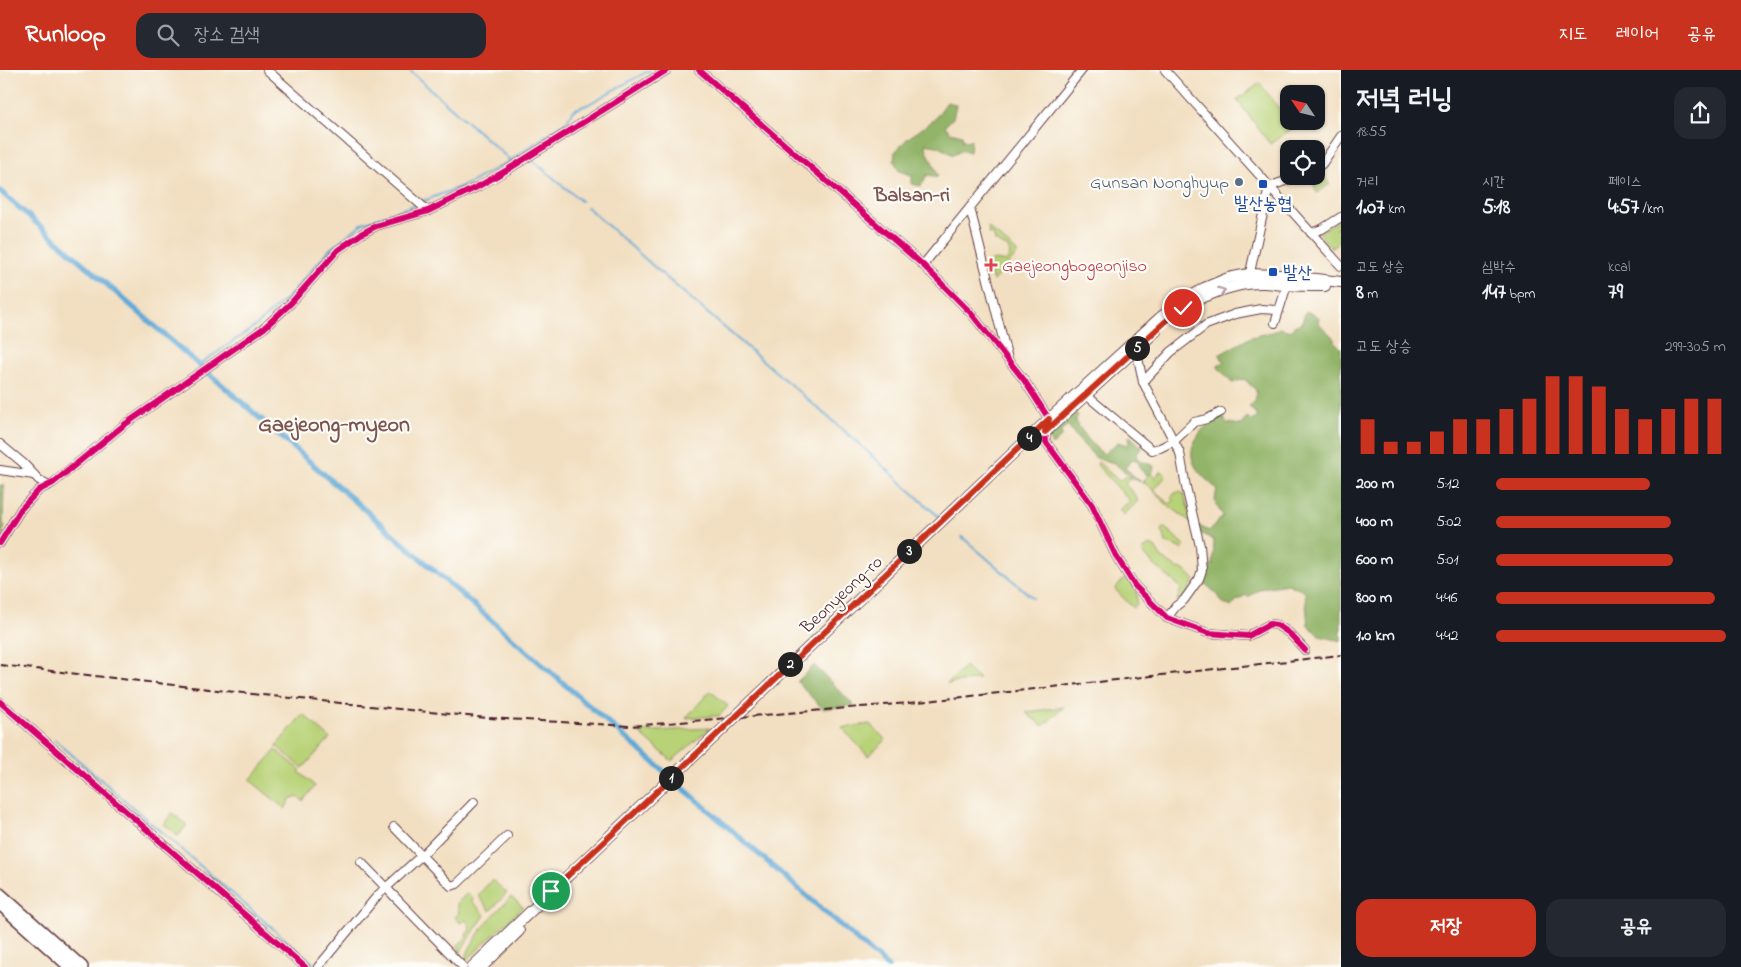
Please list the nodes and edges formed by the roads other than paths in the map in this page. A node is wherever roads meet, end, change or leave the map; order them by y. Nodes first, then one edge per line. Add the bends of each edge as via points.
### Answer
1 (268, 70) edge
2 (667, 70) edge
3 (699, 70) edge
4 (1082, 70) edge
5 (1166, 70) edge
6 (1341, 136) edge
7 (1325, 160) edge
8 (1280, 183) edge
9 (1270, 187) junction
10 (970, 208) junction
11 (426, 209) junction
12 (1341, 217) edge
13 (1311, 233) junction
14 (923, 265) junction
15 (1341, 266) edge
16 (1249, 279) junction
17 (1341, 282) edge
18 (1287, 285) junction
19 (1341, 287) edge
20 (1277, 310) junction
21 (1275, 323) dead end
22 (1136, 348) junction
23 (1009, 363) junction
24 (1143, 382) junction
25 (1086, 396) junction
26 (1222, 412) dead end
27 (1049, 419) junction
28 (1045, 432) junction
29 (1174, 441) junction
30 (0, 444) edge
31 (0, 470) edge
32 (34, 475) junction
33 (48, 485) junction
34 (0, 543) edge
35 (1167, 618) junction
36 (1305, 650) dead end
37 (0, 702) edge
38 (677, 776) junction
39 (666, 786) junction
40 (474, 802) dead end
41 (394, 827) dead end
42 (507, 836) dead end
43 (422, 855) junction
44 (361, 862) dead end
45 (386, 889) junction
46 (0, 894) edge
47 (0, 904) edge
48 (54, 953) junction
49 (319, 965) edge
50 (79, 966) edge
51 (65, 967) edge
52 (305, 967) edge
53 (463, 967) edge
54 (472, 967) edge
55 (482, 967) edge

1 - 11 street
2 - 11 street via 507,170
3 - 14 street
4 - 10 street
5 - 9 street
6 - 7 street
8 - 9 street
9 - 13 street
9 - 16 street
10 - 14 street
10 - 23 street
11 - 33 street via 376,226 349,242 264,328 124,426
12 - 13 street
13 - 15 street
14 - 23 street via 970,312
16 - 17 main road, Beonyeong-ro via 1282,275
16 - 18 main road, Beonyeong-ro
22 -> 16 main road, Beonyeong-ro via 1183,308
16 - 27 main road, Beonyeong-ro via 1228,278 1177,304
18 - 19 main road, Beonyeong-ro
18 - 20 street
20 - 21 street
20 - 24 street via 1261,309 1235,314 1206,325 1171,352
22 - 24 street
22 - 25 main road, Beonyeong-ro
23 - 27 street
24 - 29 street
25 - 28 main road, Beonyeong-ro
25 - 29 street via 1152,450
26 - 29 street via 1194,422
27 - 28 street
27 - 38 main road, Beonyeong-ro
28 - 35 street via 1046,442 1092,505 1116,556 1135,586
28 - 38 main road, Beonyeong-ro
29 - 35 street via 1180,453 1202,570 1184,600
30 - 32 street
31 - 32 street
32 - 33 street
33 - 34 street via 22,509
35 - 36 street via 1208,633 1248,636 1270,624 1277,625
37 - 52 street
38 - 39 main road, Beonyeong-ro
39 - 54 main road, Beonyeong-ro
39 - 55 main road, Beonyeong-ro
40 - 43 street
41 - 43 street
42 - 43 street via 452,886
43 - 45 street
44 - 45 street
45 - 49 street
45 - 53 street
46 - 50 highway
47 - 48 highway
48 - 50 highway
48 - 51 highway

